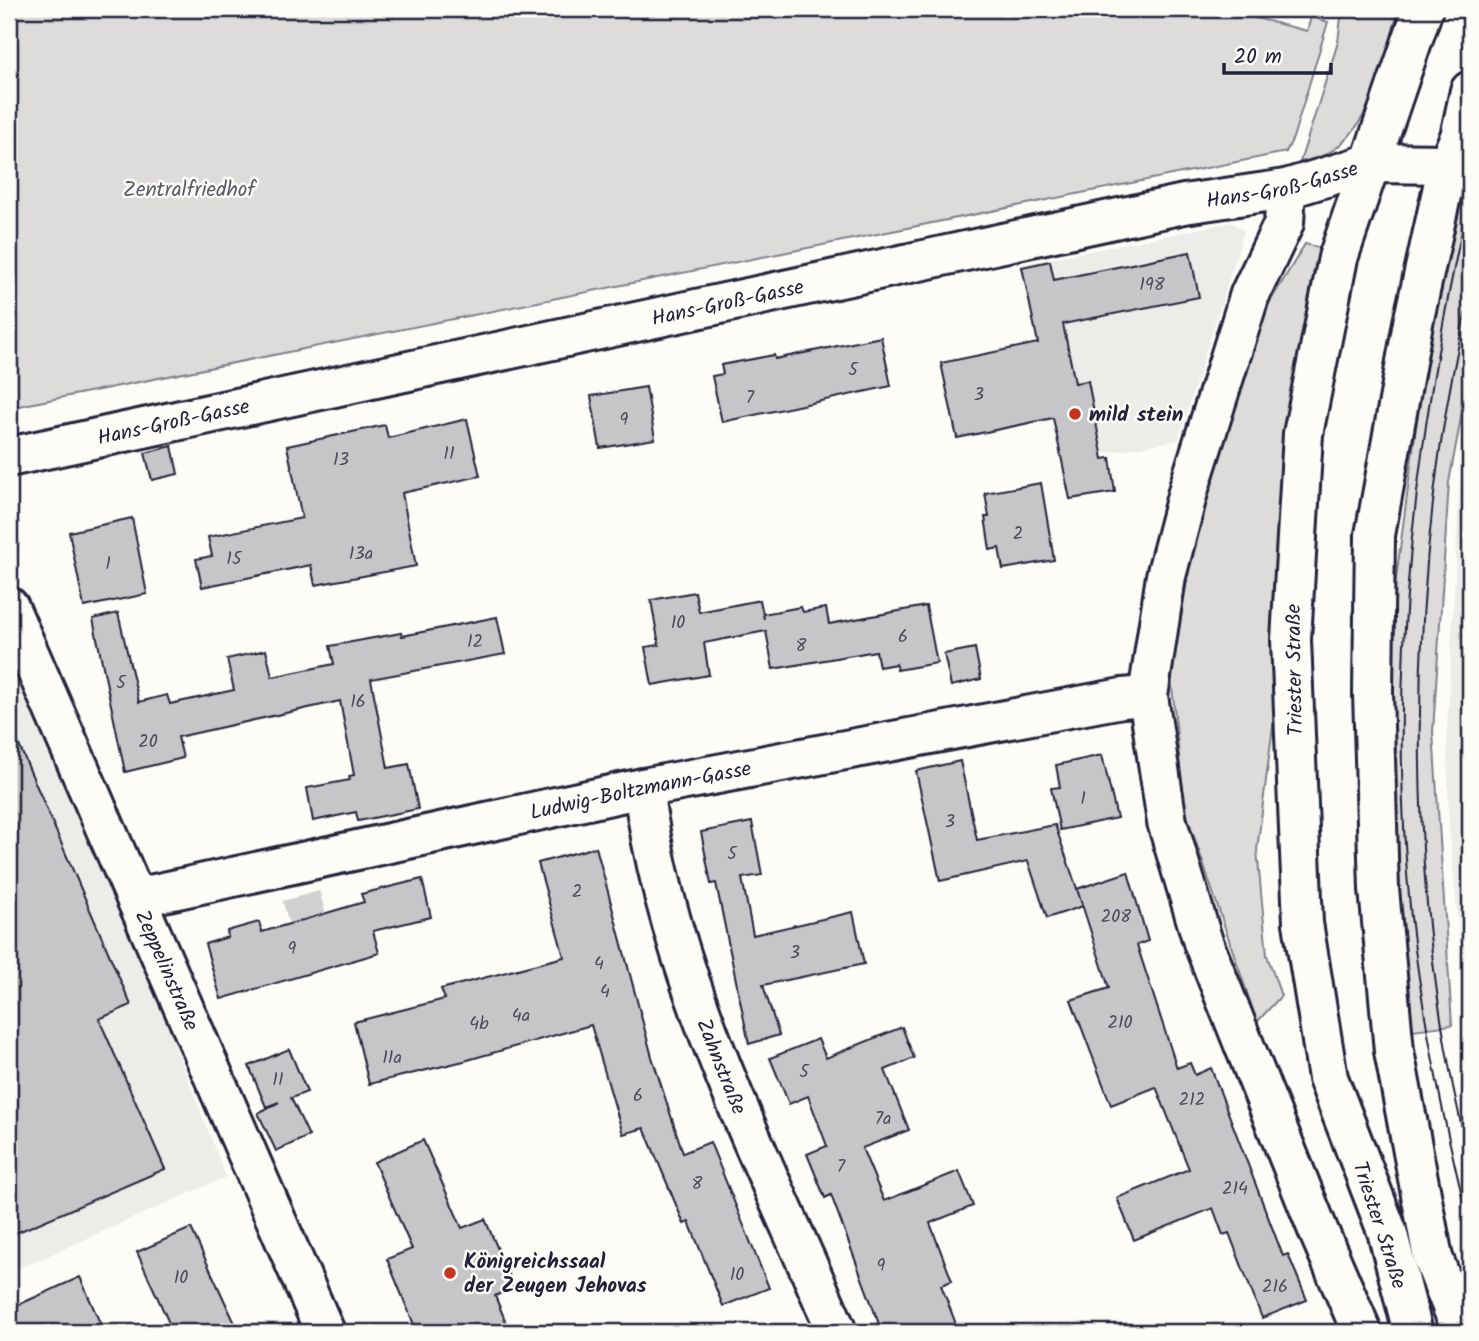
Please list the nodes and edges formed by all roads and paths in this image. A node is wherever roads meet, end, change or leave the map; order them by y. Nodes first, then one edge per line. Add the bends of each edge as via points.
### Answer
1 (1423, 9) edge
2 (1470, 90) edge
3 (1372, 163) junction
4 (1448, 164) junction
5 (1286, 189) junction
6 (9, 457) edge
7 (9, 607) edge
8 (1149, 696) junction
9 (643, 788) junction
10 (136, 898) junction
11 (325, 1332) edge
12 (837, 1332) edge
13 (1362, 1332) edge
14 (1413, 1332) edge
15 (1462, 1332) edge

1 - 3 street, Triester Straße
2 - 4 street, Triester Straße via 1460,137
3 - 4 street, Hans-Groß-Gasse
3 - 5 street, Hans-Groß-Gasse
3 - 14 street, Triester Straße via 1338,258 1303,434 1290,640 1303,923 1328,1078 1387,1231
4 - 15 street, Triester Straße via 1413,323 1375,535 1373,693 1379,889 1394,1051 1433,1258
5 - 6 street, Hans-Groß-Gasse via 1170,207
5 - 8 street via 1284,223 1250,294 1189,488 1166,576
7 - 10 street, Zeppelinstraße
8 - 9 street, Ludwig-Boltzmann-Gasse
8 - 13 street via 1167,822 1203,942
9 - 10 street, Ludwig-Boltzmann-Gasse
9 - 12 street, Zahnstraße via 672,921 715,1049
10 - 11 street, Zeppelinstraße

